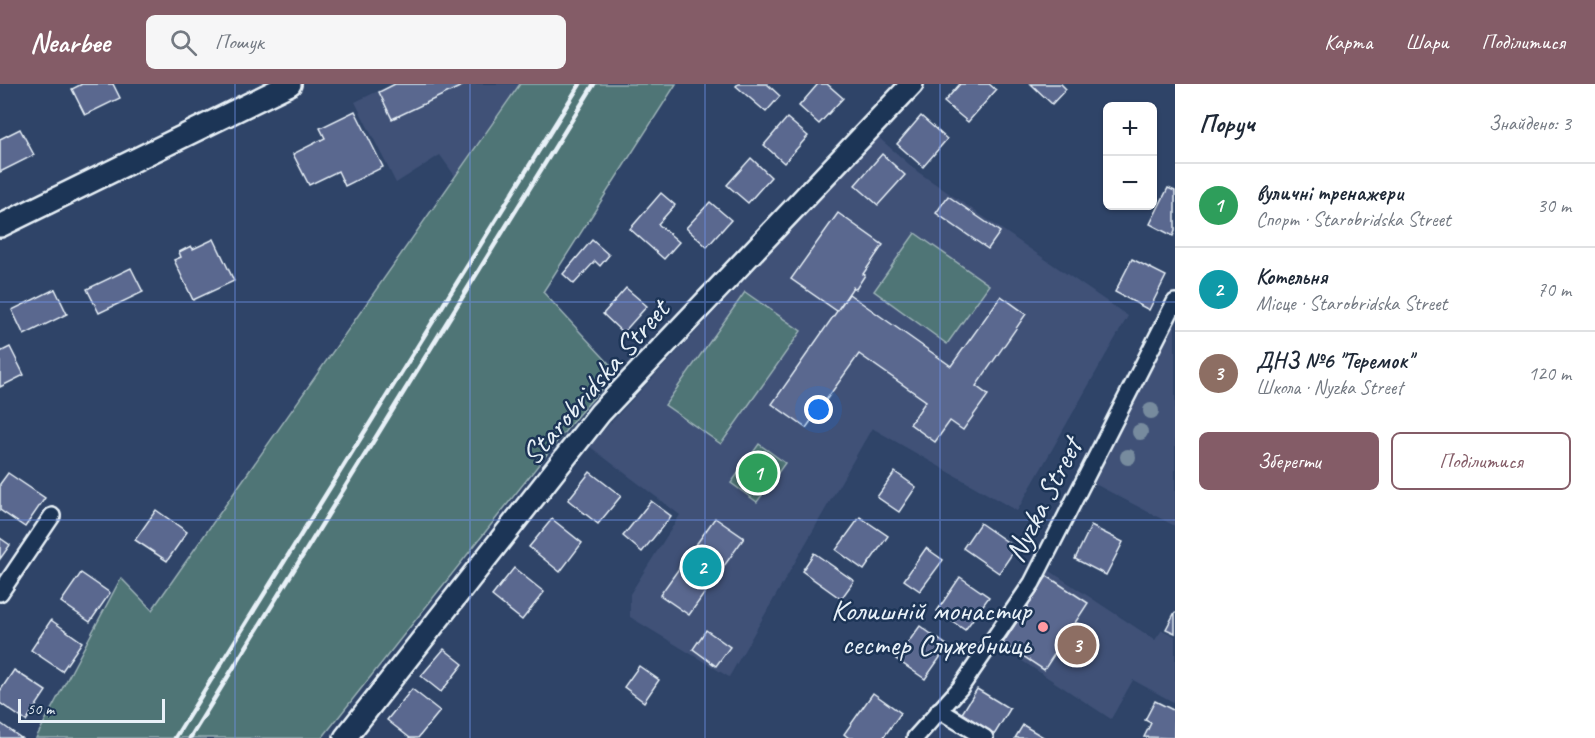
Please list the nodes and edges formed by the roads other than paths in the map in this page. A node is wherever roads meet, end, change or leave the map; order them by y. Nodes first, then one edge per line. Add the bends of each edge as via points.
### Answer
1 (290, 84) edge
2 (912, 84) edge
3 (0, 226) edge
4 (1175, 302) edge
5 (52, 516) dead end
6 (0, 593) edge
7 (939, 710) junction
8 (345, 738) edge
9 (915, 738) edge
10 (985, 738) edge

1 - 3 street
2 - 8 street, Starobridska Street via 600,413
4 - 7 street, Nyzka Street via 1032,583 960,688
5 - 6 street
7 - 9 street, Nyzka Street
7 - 10 street

